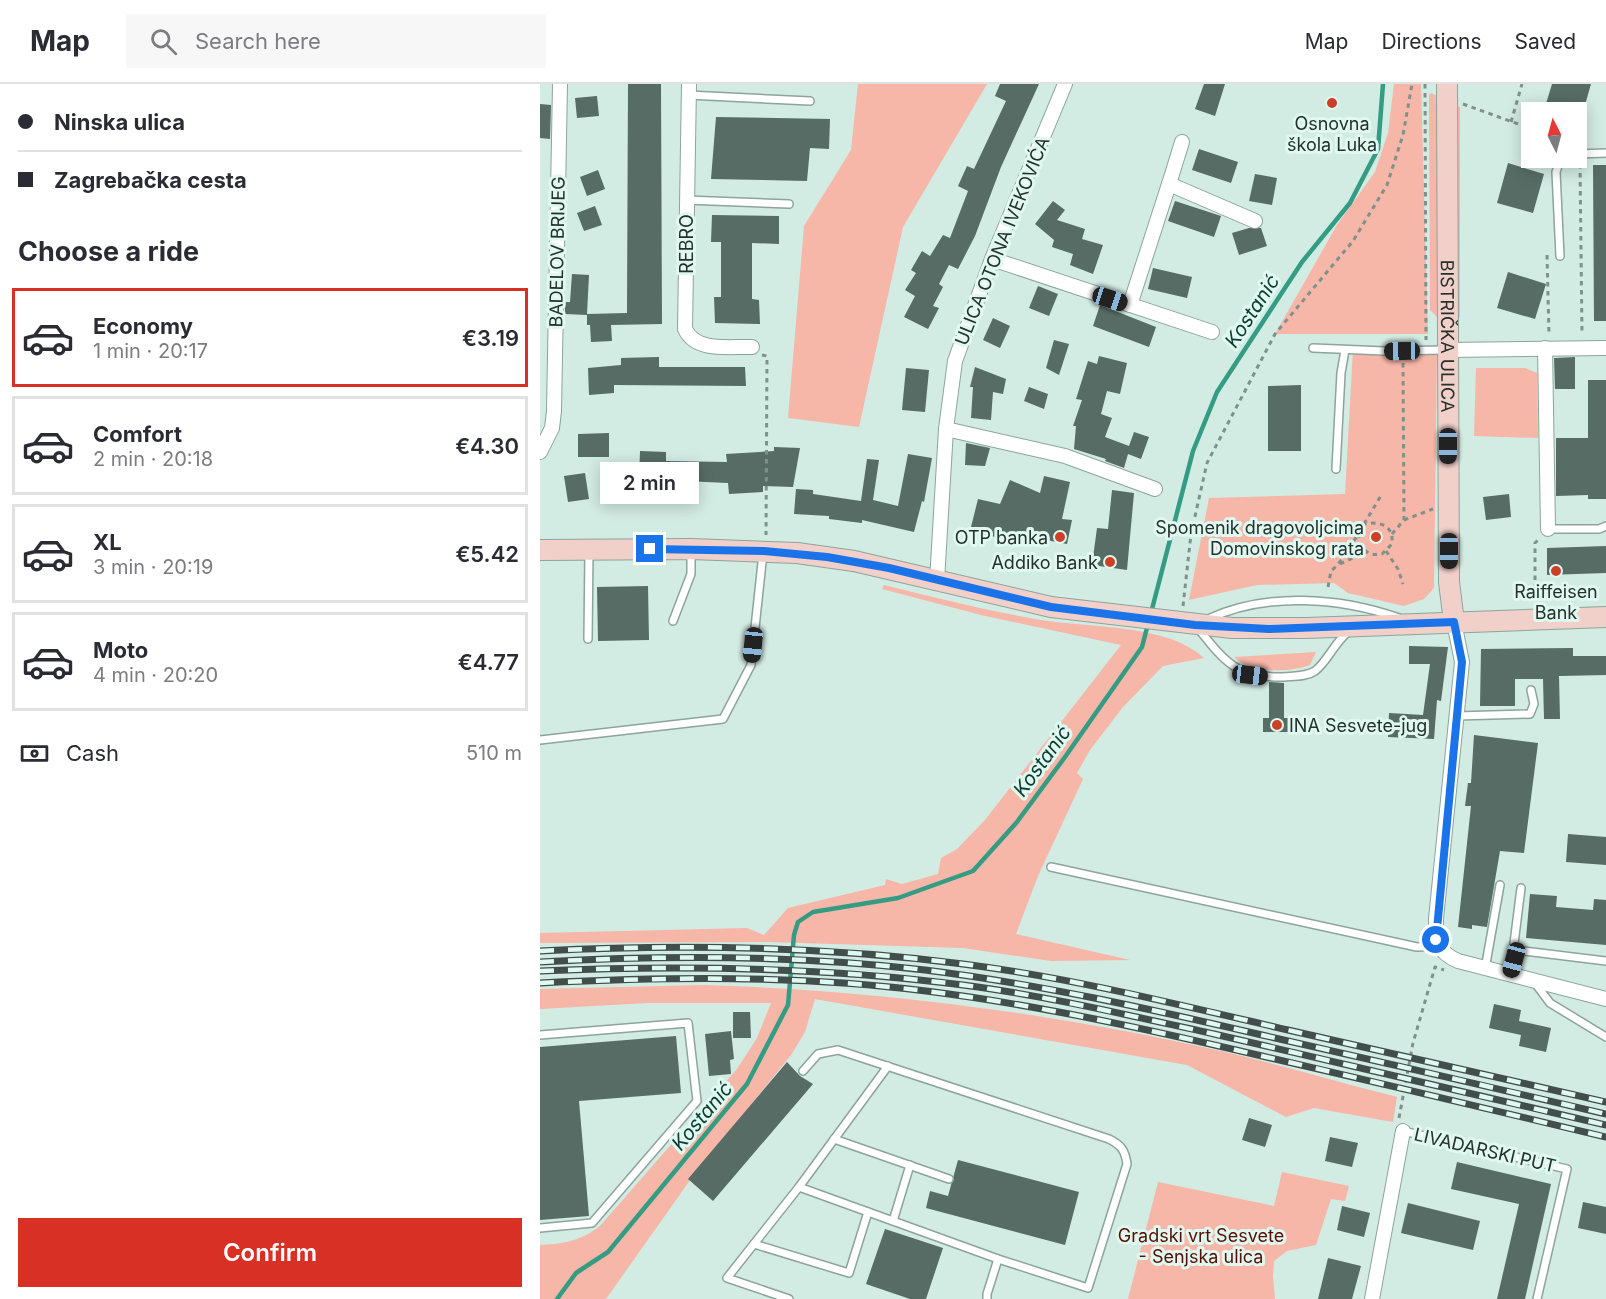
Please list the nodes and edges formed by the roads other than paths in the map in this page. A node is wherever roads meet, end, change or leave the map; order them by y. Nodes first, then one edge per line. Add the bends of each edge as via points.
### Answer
1 (561, 84) edge
2 (1065, 84) edge
3 (1448, 84) edge
4 (688, 90) edge
5 (810, 101) dead end
6 (1182, 142) dead end
7 (1606, 153) edge
8 (1587, 154) edge
9 (1557, 168) edge
10 (1169, 184) junction
11 (686, 200) junction
12 (789, 204) dead end
13 (1255, 221) dead end
14 (1560, 256) dead end
15 (992, 259) junction
16 (1130, 305) junction
17 (1212, 332) dead end
18 (752, 347) road end
19 (1313, 348) dead end
20 (1547, 348) junction
21 (1606, 348) edge
22 (1345, 350) junction
23 (1448, 350) junction
24 (946, 429) junction
25 (540, 452) edge
26 (1336, 470) dead end
27 (1155, 489) dead end
28 (1606, 526) edge
29 (1548, 529) joint
30 (765, 543) junction
31 (589, 548) junction
32 (691, 549) junction
33 (540, 550) edge
34 (937, 581) junction
35 (1606, 617) edge
36 (673, 621) dead end
37 (1454, 622) junction
38 (1416, 624) junction
39 (1195, 625) junction
40 (1357, 626) junction
41 (588, 639) dead end
42 (1531, 690) dead end
43 (1457, 716) junction
44 (540, 740) edge
45 (1051, 867) dead end
46 (1500, 885) dead end
47 (1521, 888) dead end
48 (1437, 946) junction
49 (1515, 950) junction
50 (1606, 961) edge
51 (1485, 969) junction
52 (1510, 975) junction
53 (1534, 981) junction
54 (1606, 999) edge
55 (540, 1035) edge
56 (1606, 1037) edge
57 (888, 1066) junction
58 (803, 1071) dead end
59 (1401, 1127) joint
60 (834, 1139) junction
61 (910, 1165) junction
62 (949, 1179) dead end
63 (799, 1187) junction
64 (867, 1212) junction
65 (893, 1221) junction
66 (540, 1228) edge
67 (754, 1244) junction
68 (998, 1259) junction
69 (985, 1297) edge
70 (789, 1299) edge
71 (1372, 1299) edge
72 (1537, 1299) edge

1 - 25 street, BADELOV BRIJEG via 554,411 552,428
2 - 15 street, ULICA OTONA IVEKOVIĆA
3 - 23 main road, BISTRIČKA ULICA
4 - 5 lane
4 - 11 street, REBRO
6 - 10 street
7 - 8 lane
9 - 14 lane
10 - 13 street
10 - 16 street
11 - 12 lane
11 - 18 street, REBRO via 689,338 700,345
15 - 16 street
15 - 24 street, ULICA OTONA IVEKOVIĆA via 955,361
16 - 17 street
19 - 22 lane
20 - 21 street
20 - 23 street
20 - 29 street
22 - 23 lane
22 - 26 lane
23 - 37 main road, BISTRIČKA ULICA via 1449,582
24 - 27 street via 1065,456
24 - 34 street, ULICA OTONA IVEKOVIĆA
28 - 29 lane
30 - 32 main road
30 - 34 main road
30 - 44 lane via 751,665 723,719
31 - 32 main road
31 - 33 main road
31 - 41 lane
32 - 36 lane via 691,574
34 - 39 main road via 1051,607
35 - 37 main road
37 - 38 main road
37 - 43 street via 1462,662
38 - 39 lane via 1357,605 1307,602 1242,605
38 - 40 main road
39 - 40 main road via 1269,629
39 - 40 lane via 1227,663 1250,675 1265,677 1312,672 1337,642
42 - 43 lane via 1534,704 1530,714
43 - 48 street
45 - 48 lane via 1417,947
46 - 51 lane
47 - 49 lane
48 - 51 street via 1448,957
49 - 50 lane
49 - 52 lane
51 - 52 street
52 - 53 street
53 - 54 street
53 - 56 lane via 1550,1003
55 - 66 lane via 688,1023 697,1101 592,1223
57 - 58 lane via 826,1050
57 - 60 lane
57 - 68 lane via 1121,1145 1127,1164 1088,1288
59 - 71 street
59 - 72 lane, LIVADARSKI PUT via 1567,1169
60 - 61 lane
60 - 63 lane
61 - 62 lane
61 - 65 lane
63 - 64 lane
63 - 67 lane
64 - 65 lane
64 - 67 lane via 849,1273
65 - 68 lane
67 - 70 lane via 727,1278
68 - 69 lane

